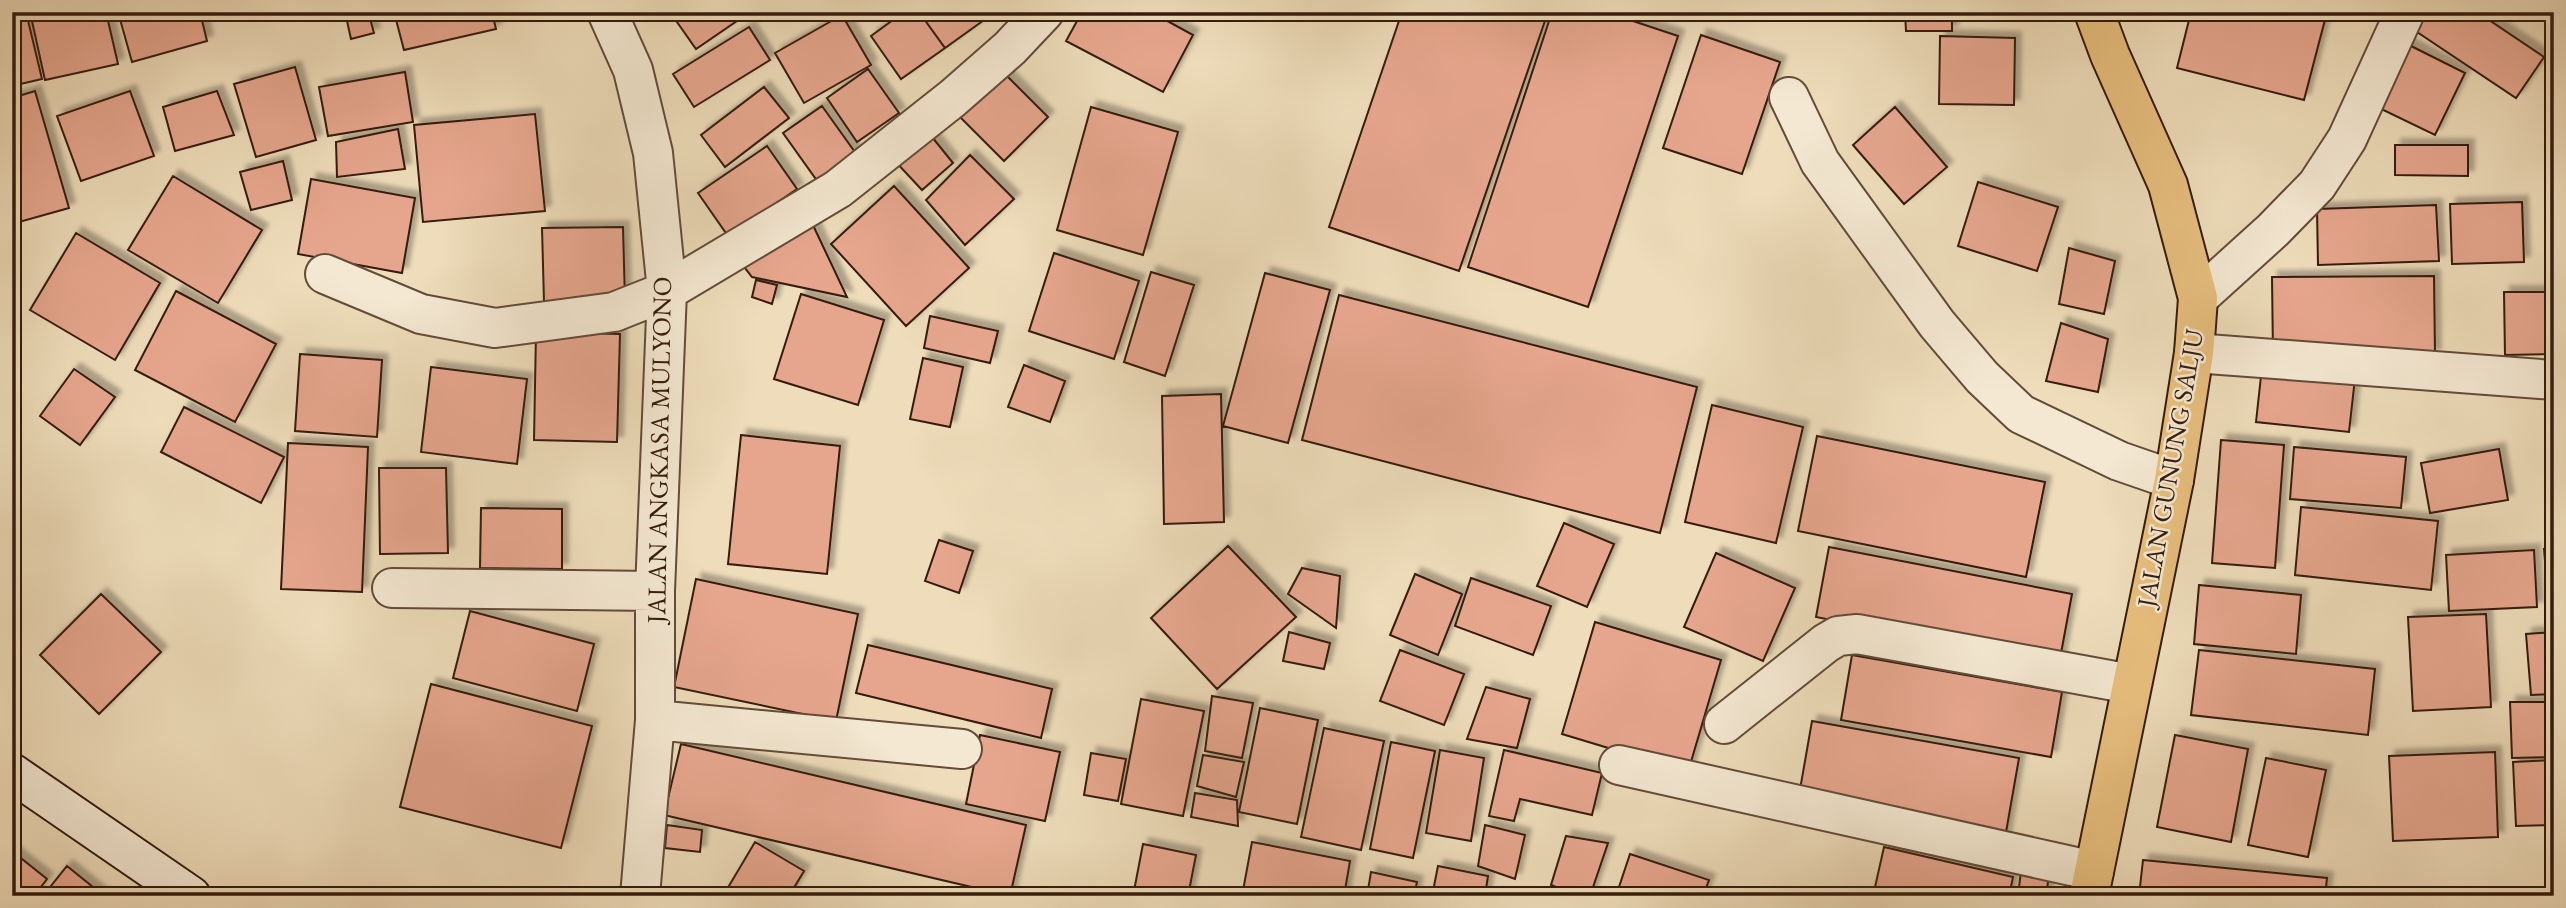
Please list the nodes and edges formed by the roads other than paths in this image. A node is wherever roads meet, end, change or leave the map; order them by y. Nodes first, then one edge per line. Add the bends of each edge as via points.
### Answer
1 (607, 12) edge
2 (1044, 12) edge
3 (2094, 12) edge
4 (2405, 12) edge
5 (1788, 97) dead end
6 (325, 274) dead end
7 (667, 291) junction
8 (2198, 298) junction
9 (2194, 353) junction
10 (2554, 380) edge
11 (2174, 480) junction
12 (392, 588) dead end
13 (655, 591) junction
14 (2131, 684) junction
15 (654, 720) junction
16 (1724, 724) dead end
17 (962, 749) dead end
18 (1619, 765) dead end
19 (12, 773) edge
20 (2091, 883) edge
21 (191, 896) edge
22 (640, 896) edge

1 - 7 street, JALAN ANGKASA MULYONO via 633,70 653,153
2 - 7 street via 1010,48 847,182
3 - 8 main road, JALAN GUNUNG SALJU via 2168,185
4 - 8 street via 2347,139 2317,185
5 - 11 street via 1820,162 1937,324 1982,377 2021,414 2119,461
6 - 7 street via 421,314 495,328 614,312
7 - 13 street, JALAN ANGKASA MULYONO
8 - 9 main road, JALAN GUNUNG SALJU
9 - 10 street
9 - 11 main road, JALAN GUNUNG SALJU
11 - 14 main road, JALAN GUNUNG SALJU
12 - 13 street
13 - 15 street, JALAN ANGKASA MULYONO
14 - 16 street via 1857,634 1826,643
14 - 20 main road, JALAN GUNUNG SALJU
15 - 17 street
15 - 22 street, JALAN ANGKASA MULYONO
18 - 20 street
19 - 21 street

